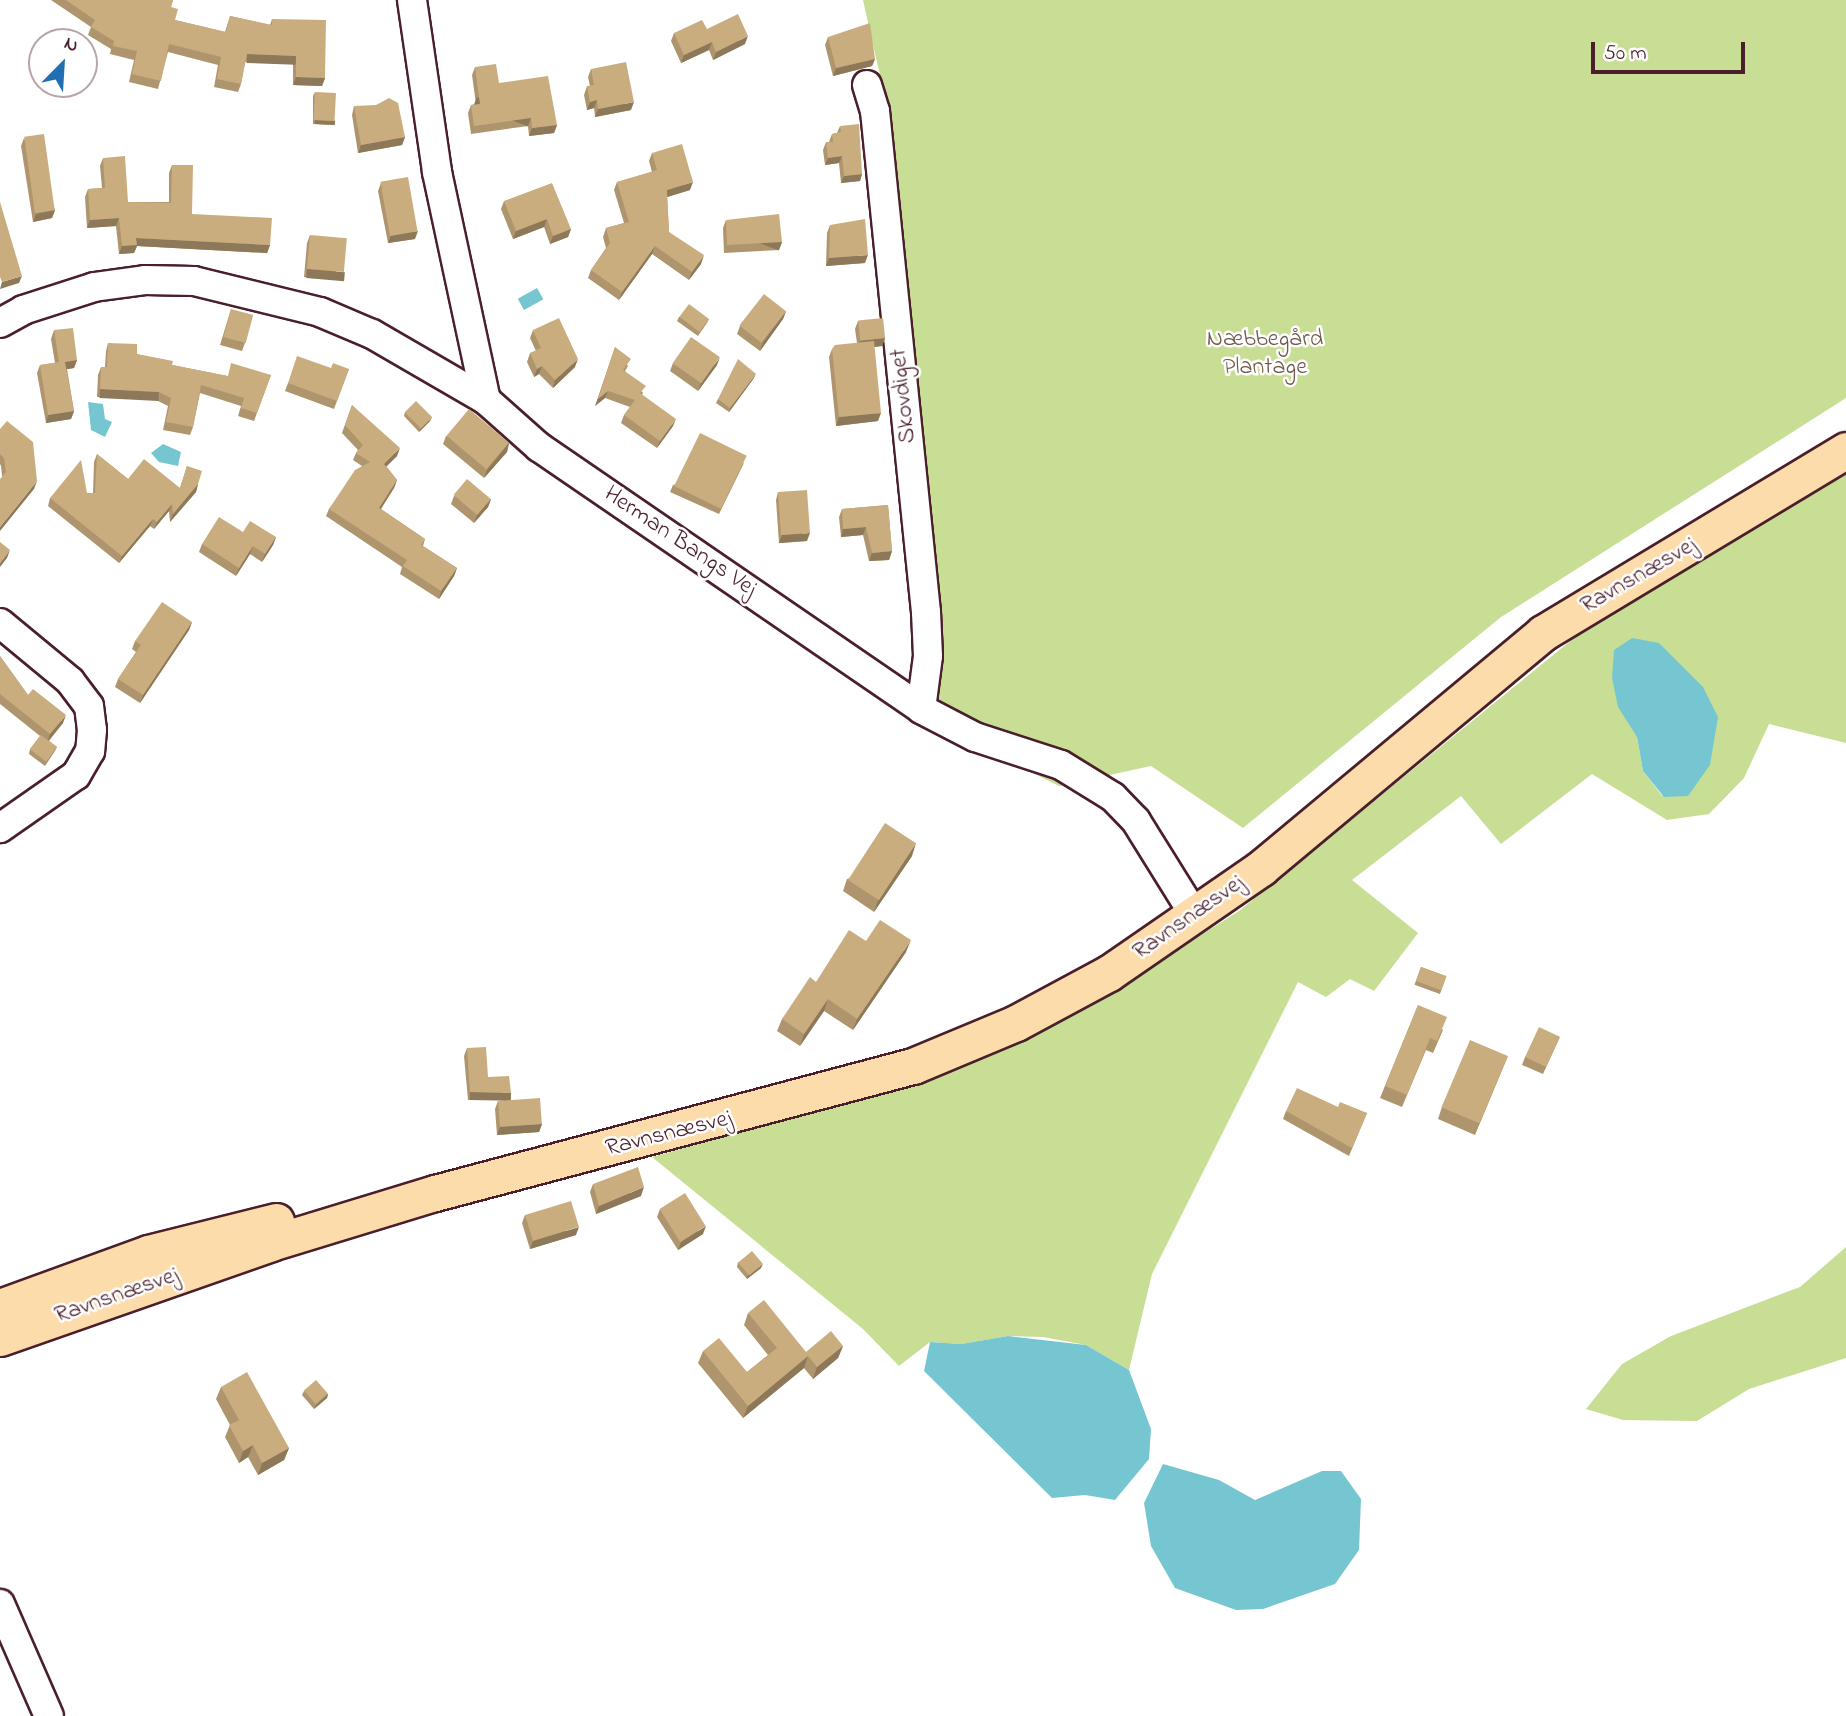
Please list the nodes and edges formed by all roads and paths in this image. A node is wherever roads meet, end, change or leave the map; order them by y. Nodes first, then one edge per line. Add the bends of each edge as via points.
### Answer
1 (412, 0) edge
2 (867, 85) dead end
3 (0, 323) edge
4 (485, 400) junction
5 (1846, 450) edge
6 (0, 623) edge
7 (921, 709) junction
8 (0, 828) edge
9 (1194, 914) junction
10 (435, 1194) junction
11 (0, 1307) edge
12 (0, 1338) edge
13 (0, 1604) edge
14 (49, 1716) edge

1 - 4 street via 437,172
2 - 7 street, Skovdiget via 875,111 926,612 928,656
3 - 4 street, Herman Bangs Vej via 23,310 94,287 145,280 194,281 320,312 372,334
4 - 7 street, Herman Bangs Vej via 539,447
5 - 9 main road, Ravnsnæsvej via 1543,633 1261,868
6 - 8 street via 70,681 89,706 92,730 90,751 76,775
7 - 9 street, Herman Bangs Vej via 975,737 1061,765 1113,797 1136,821
9 - 10 main road, Ravnsnæsvej via 1109,973 1016,1023 914,1066
10 - 11 main road, Ravnsnæsvej via 259,1224 161,1250
10 - 12 main road, Ravnsnæsvej via 271,1243
13 - 14 street

